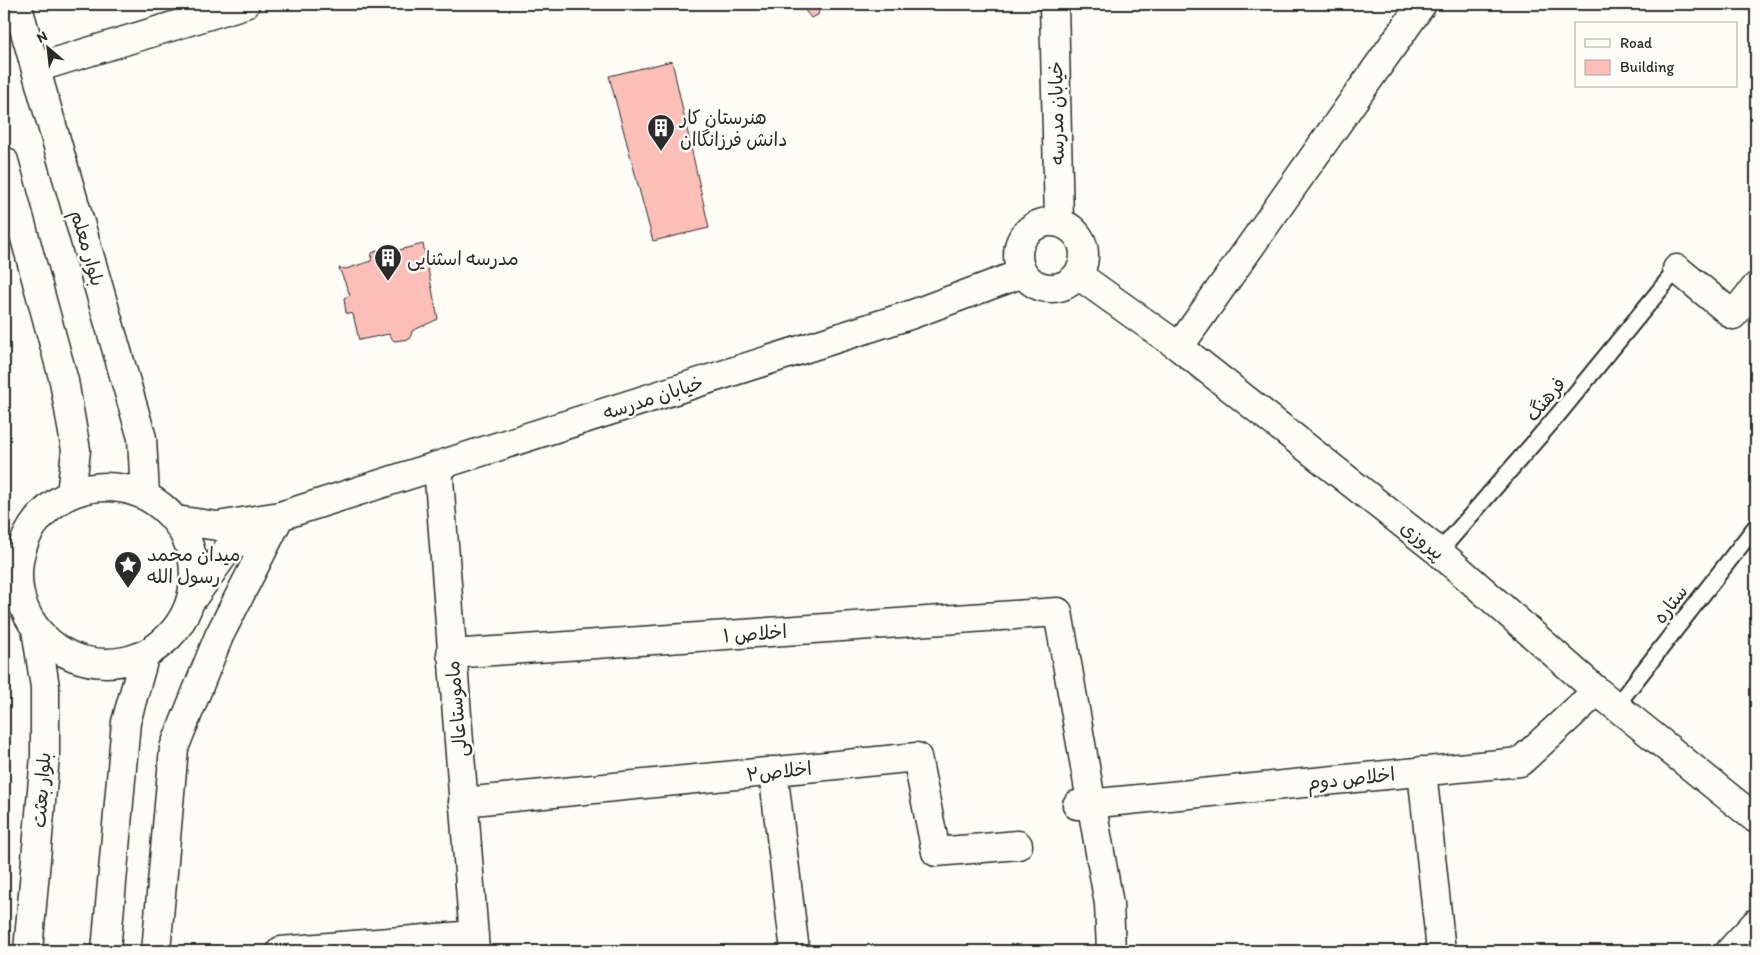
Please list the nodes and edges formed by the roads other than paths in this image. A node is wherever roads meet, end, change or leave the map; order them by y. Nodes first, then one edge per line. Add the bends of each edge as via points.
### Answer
1 (18, 4) edge
2 (245, 4) edge
3 (1054, 4) edge
4 (1422, 4) edge
5 (36, 68) junction
6 (4, 161) edge
7 (1059, 222) junction
8 (1676, 269) joint
9 (1023, 273) junction
10 (1078, 275) junction
11 (1756, 287) edge
12 (1179, 347) junction
13 (438, 466) junction
14 (71, 494) junction
15 (145, 495) junction
16 (280, 516) junction
17 (176, 520) junction
18 (1756, 526) edge
19 (1440, 552) junction
20 (11, 580) edge
21 (191, 600) junction
22 (36, 629) junction
23 (145, 654) junction
24 (451, 654) junction
25 (1607, 699) junction
26 (773, 771) junction
27 (1422, 771) junction
28 (463, 802) junction
29 (1084, 804) junction
30 (1756, 819) edge
31 (1018, 845) dead end
32 (1756, 923) edge
33 (474, 943) edge
34 (28, 951) edge
35 (106, 951) edge
36 (156, 951) edge
37 (281, 951) edge
38 (795, 951) edge
39 (1111, 951) edge
40 (1441, 951) edge
41 (1730, 951) edge

1 - 5 street, بلوار معلم
2 - 5 street
3 - 7 street, خیابان مدرسه
4 - 12 street
5 - 15 street, بلوار معلم via 142,438
6 - 14 street via 64,381 76,450
7 - 9 street via 1047,221 1036,225 1020,241 1018,263
7 - 10 street via 1069,226 1083,244 1085,254
8 - 11 street via 1733,315
8 - 19 lane, فرهنگ via 1557,416
9 - 10 street via 1039,287 1050,288 1070,283
9 - 13 street, خیابان مدرسه via 910,315
10 - 12 street, پیروزی
12 - 19 street, پیروزی
13 - 16 street, خیابان مدرسه
13 - 24 street, ماموستاعالی
14 - 15 street via 104,487
14 - 20 street via 48,509 30,529
15 - 17 street
16 - 17 street via 217,526
16 - 21 street via 228,549
16 - 36 street via 220,636 174,748
17 - 21 street via 190,545 194,572
18 - 25 lane, ستاره
19 - 25 street, پیروزی
20 - 22 street
21 - 23 street via 181,622 165,640
22 - 23 street via 58,649 86,661 116,663
22 - 34 street, بلوار بعثت via 45,687 44,756
23 - 35 street via 126,722
24 - 28 street, ماموستاعالی
24 - 29 street, اخلاص ۱ via 1058,612
25 - 27 street, اخلاص دوم via 1520,762
25 - 30 street, پیروزی
26 - 28 street, اخلاص۲
26 - 31 street, اخلاص۲ via 917,757 936,852
26 - 38 street
27 - 29 street, اخلاص دوم
27 - 40 street
28 - 33 street, ماموستاعالی
29 - 39 street via 1109,904
32 - 41 street
33 - 37 street

